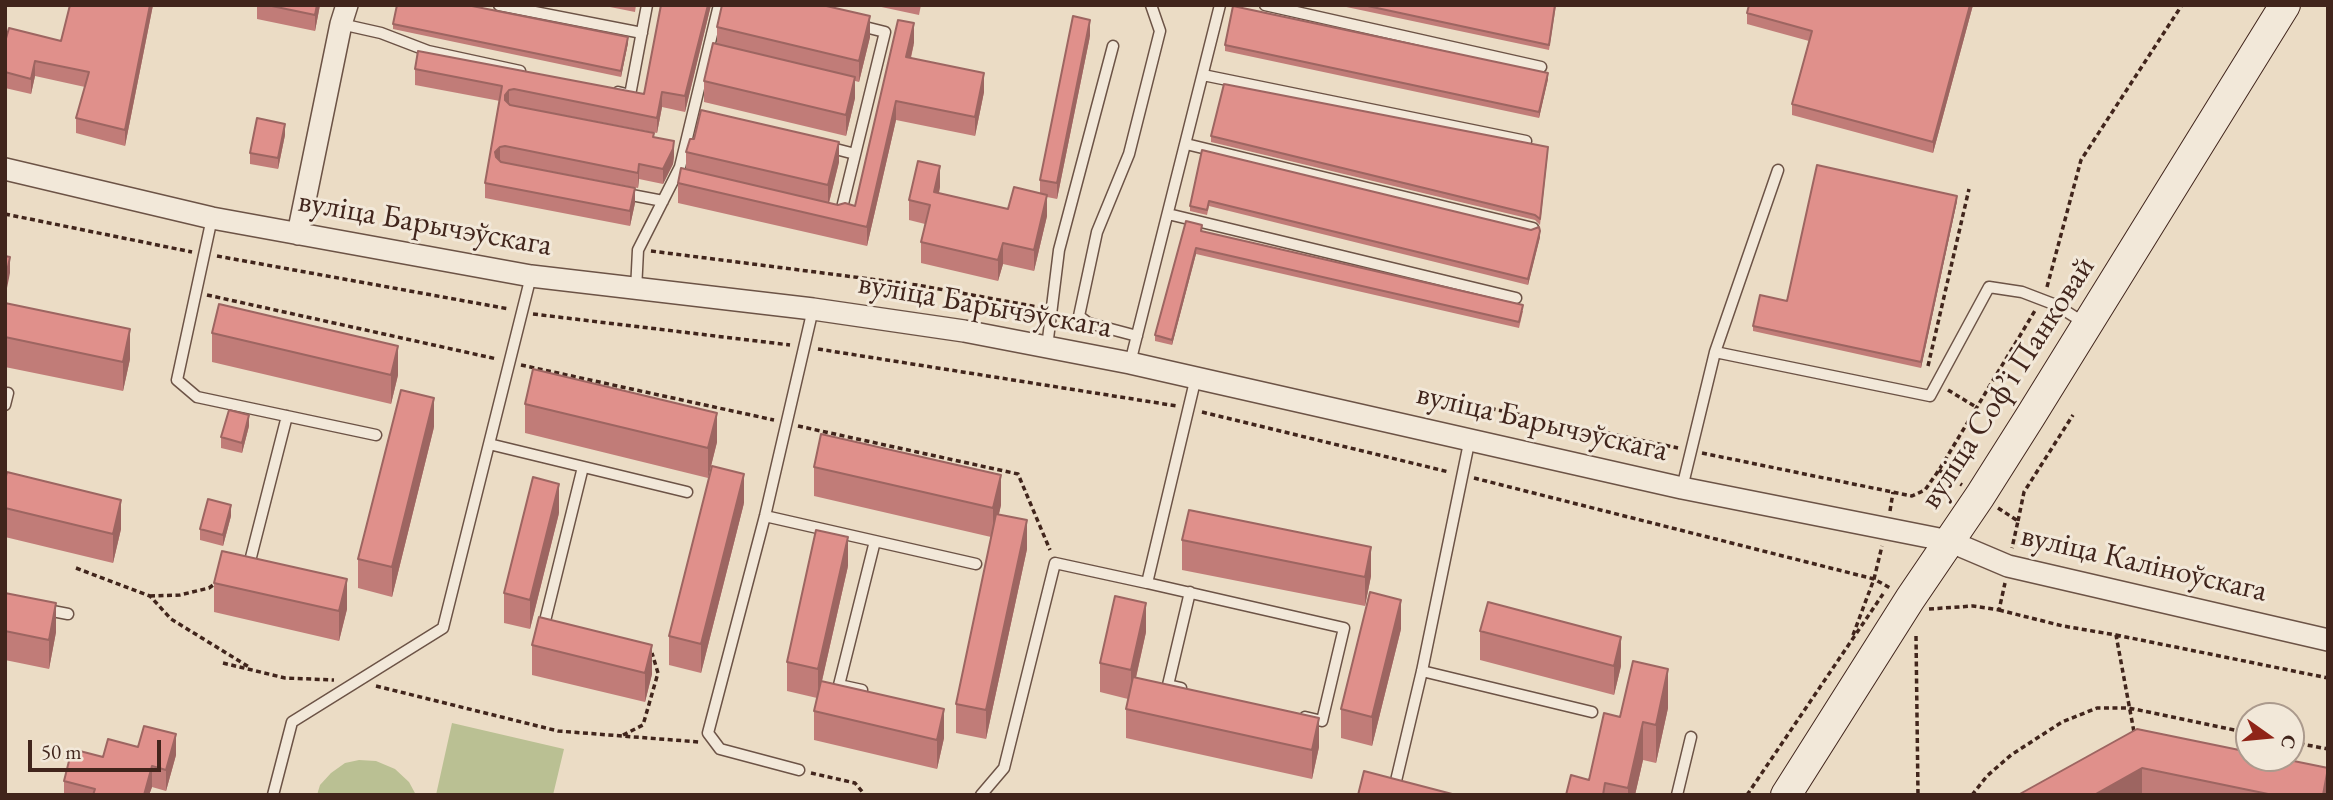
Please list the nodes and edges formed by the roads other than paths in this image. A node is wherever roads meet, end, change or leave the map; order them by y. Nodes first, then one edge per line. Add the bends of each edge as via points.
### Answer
1 (499, 5) edge
2 (647, 5) edge
3 (719, 5) edge
4 (1151, 5) edge
5 (1220, 5) edge
6 (1265, 5) edge
7 (2285, 5) edge
8 (344, 15) edge
9 (848, 23) edge
10 (642, 33) junction
11 (1113, 46) dead end
12 (707, 54) junction
13 (721, 58) edge
14 (1541, 67) dead end
15 (536, 74) edge
16 (1203, 75) junction
17 (603, 89) edge
18 (857, 89) edge
19 (870, 93) junction
20 (692, 116) junction
21 (706, 119) edge
22 (1526, 141) edge
23 (671, 144) edge
24 (815, 144) edge
25 (1186, 144) junction
26 (685, 147) junction
27 (855, 153) junction
28 (5, 169) edge
29 (1778, 170) dead end
30 (675, 178) junction
31 (688, 181) edge
32 (610, 190) edge
33 (663, 201) junction
34 (827, 214) edge
35 (1168, 214) junction
36 (212, 218) junction
37 (1533, 228) edge
38 (298, 234) junction
39 (531, 276) junction
40 (636, 290) junction
41 (1516, 298) dead end
42 (813, 309) junction
43 (2088, 325) junction
44 (1137, 336) junction
45 (1047, 347) junction
46 (1715, 352) junction
47 (1130, 363) junction
48 (1196, 377) junction
49 (8, 393) dead end
50 (5, 405) edge
51 (287, 416) junction
52 (376, 435) dead end
53 (1470, 438) junction
54 (489, 444) junction
55 (583, 467) junction
56 (1682, 488) junction
57 (687, 492) dead end
58 (765, 516) junction
59 (875, 541) junction
60 (1949, 541) junction
61 (976, 564) dead end
62 (259, 575) edge
63 (1147, 583) junction
64 (1190, 592) junction
65 (30, 606) edge
66 (68, 614) dead end
67 (557, 632) edge
68 (2328, 640) edge
69 (1422, 671) junction
70 (1194, 691) edge
71 (876, 694) edge
72 (1592, 712) dead end
73 (1297, 715) edge
74 (1691, 737) dead end
75 (799, 770) road end
76 (1395, 785) junction
77 (1383, 789) edge
78 (1407, 789) edge
79 (273, 795) edge
80 (981, 795) edge
81 (1677, 795) edge
82 (1786, 795) edge

1 - 10 lane
2 - 10 lane
3 - 12 lane
4 - 44 lane via 1160,32 1129,154 1097,232 1079,316 1088,323
5 - 16 lane
6 - 14 lane
7 - 43 main road, вуліца Софʼі Панковай
8 - 15 lane via 428,51
8 - 38 street
9 - 19 lane via 885,32
10 - 17 lane via 630,94
11 - 45 lane via 1059,250
12 - 13 lane
12 - 20 lane
16 - 22 lane
16 - 25 lane
18 - 19 lane
19 - 27 lane
20 - 21 lane
20 - 26 lane
23 - 26 lane
24 - 27 lane
25 - 35 lane
25 - 37 lane
26 - 30 lane
27 - 34 lane via 840,217
28 - 36 street, вуліца Барычэўскага
29 - 46 lane
30 - 31 lane
30 - 33 lane
32 - 33 lane
33 - 40 lane via 638,250
35 - 41 lane
35 - 44 lane
36 - 38 street, вуліца Барычэўскага
36 - 51 lane via 177,380 197,397
38 - 39 street, вуліца Барычэўскага
39 - 40 street, вуліца Барычэўскага
39 - 54 lane
40 - 42 street, вуліца Барычэўскага
42 - 45 street, вуліца Барычэўскага
42 - 58 lane
43 - 46 lane via 2022,292 1989,287 1930,396
43 - 60 main road, вуліца Софʼі Панковай
44 - 47 lane
45 - 47 street, вуліца Барычэўскага
46 - 56 lane
47 - 48 street, вуліца Барычэўскага
48 - 53 street, вуліца Барычэўскага
48 - 63 lane
49 - 50 lane
51 - 52 lane
51 - 62 lane via 250,561
53 - 56 street, вуліца Барычэўскага
53 - 69 lane
54 - 55 lane
54 - 79 lane via 443,628 292,722
55 - 57 lane
55 - 67 lane via 543,629
56 - 60 street, вуліца Барычэўскага
58 - 59 lane
58 - 75 lane via 708,733 720,749
59 - 61 lane
59 - 71 lane via 839,685
60 - 68 street, вуліца Каліноўскага via 2008,566
60 - 82 main road, вуліца Софʼі Панковай
63 - 64 lane
63 - 80 lane via 1055,563 1004,768
64 - 70 lane via 1168,685
64 - 73 lane via 1344,628 1322,721
65 - 66 lane
69 - 72 lane
69 - 76 lane
74 - 81 lane
76 - 77 lane
76 - 78 lane

